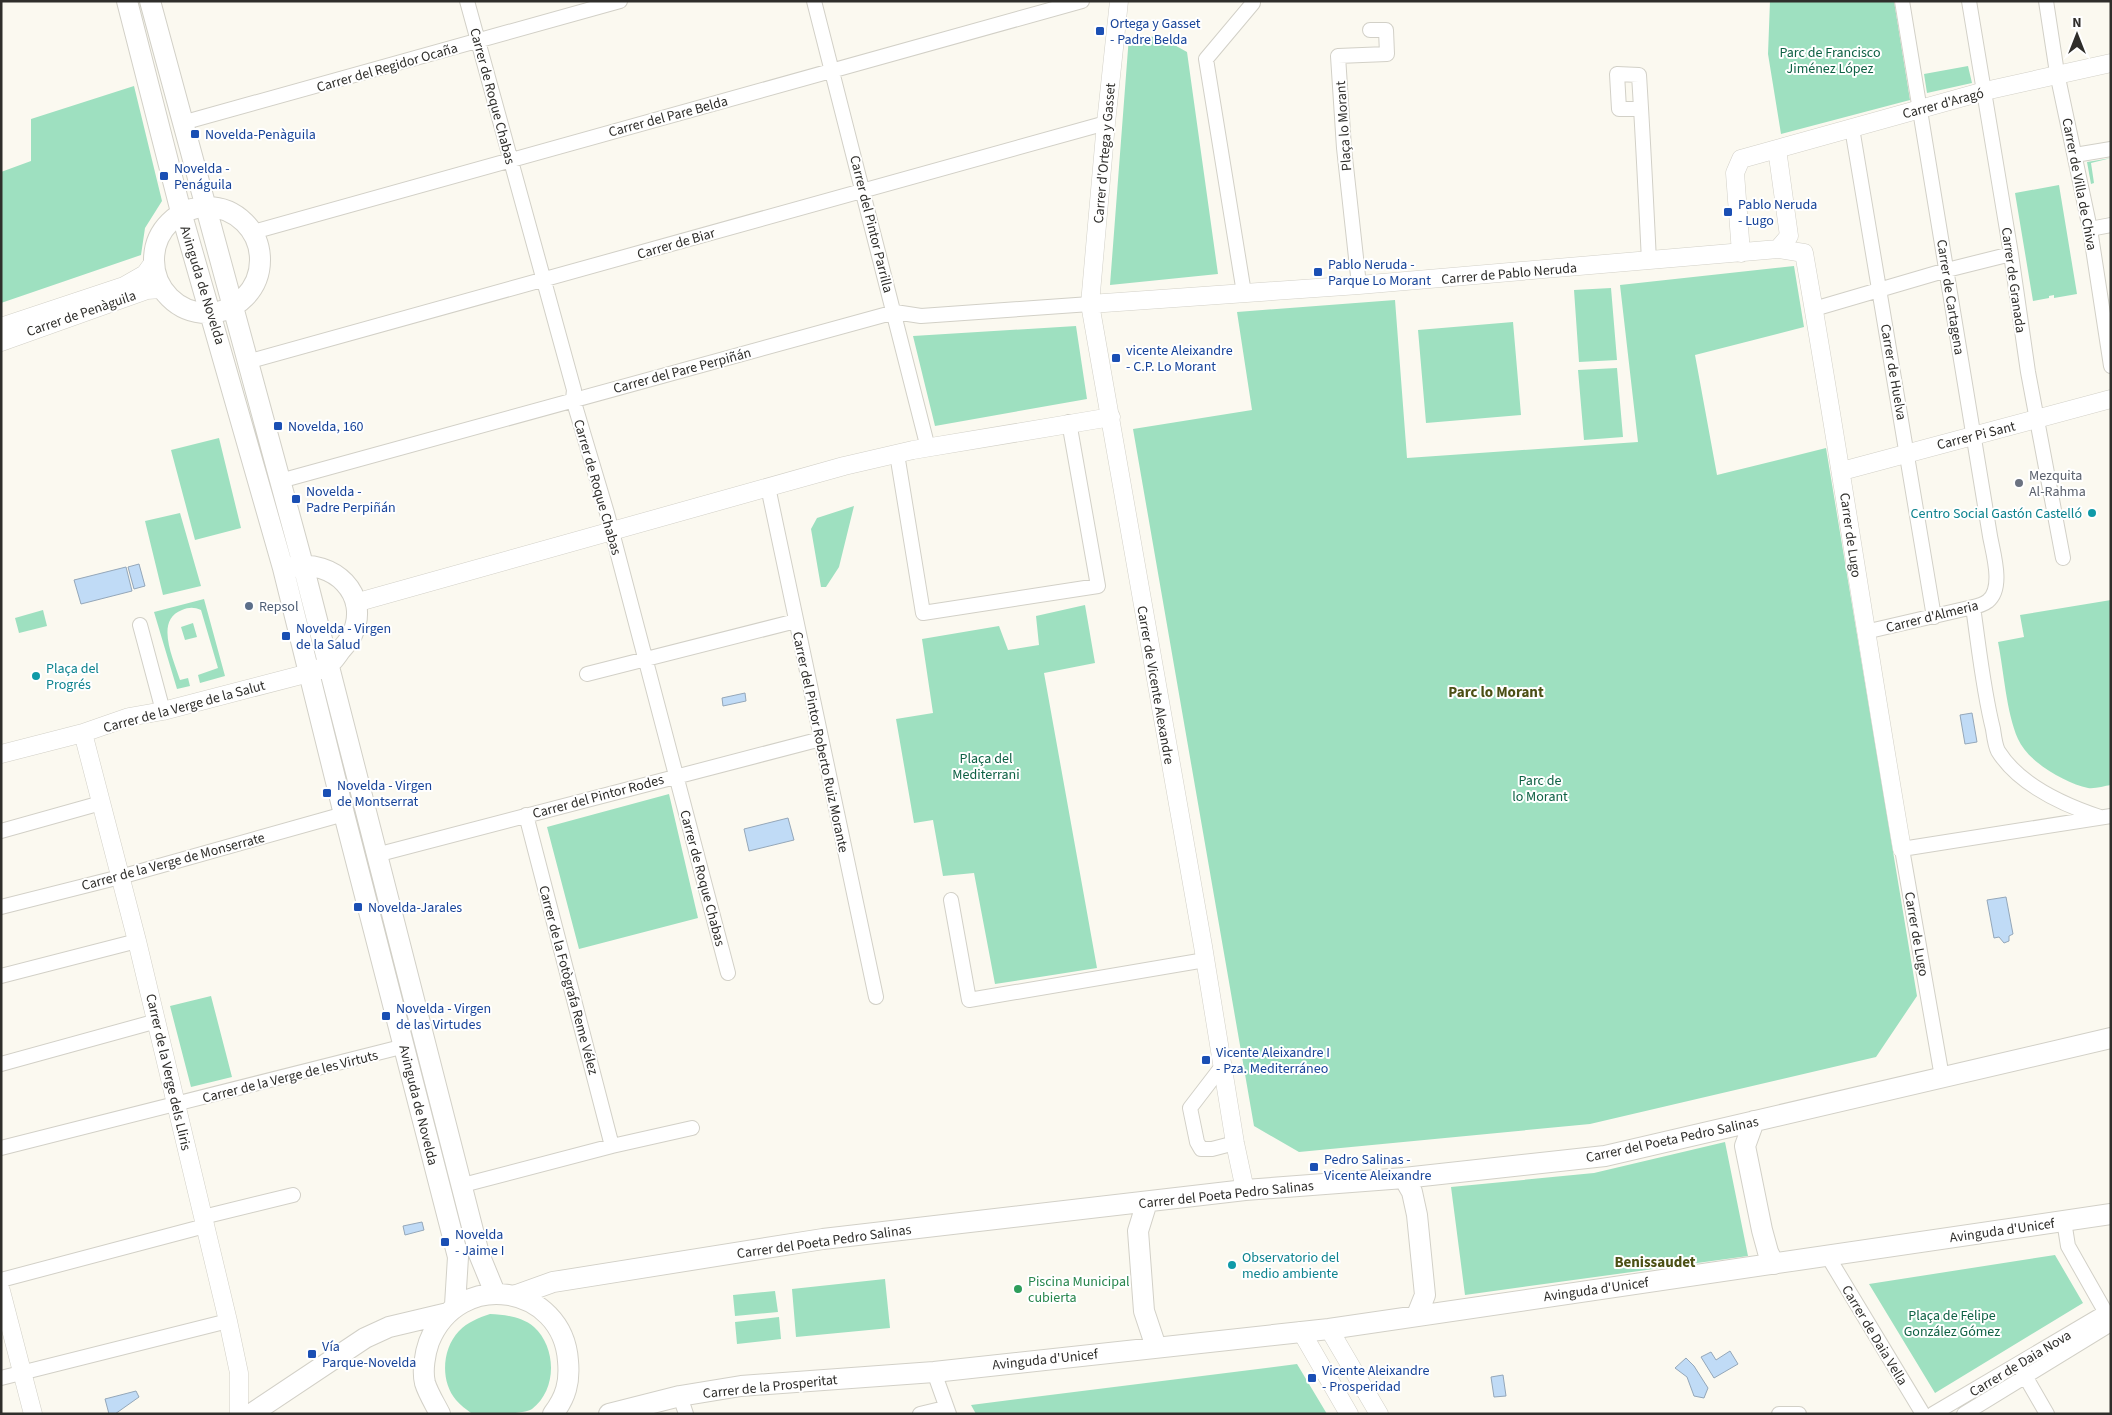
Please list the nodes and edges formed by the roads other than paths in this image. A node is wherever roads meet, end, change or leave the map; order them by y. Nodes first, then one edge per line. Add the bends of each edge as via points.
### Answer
1 (127, 1) edge
2 (467, 1) edge
3 (620, 1) edge
4 (814, 1) edge
5 (1082, 1) edge
6 (1119, 1) edge
7 (1902, 1) edge
8 (1969, 1) edge
9 (2046, 1) edge
10 (154, 2) edge
11 (1253, 3) dead end
12 (1370, 30) dead end
13 (478, 42) junction
14 (2111, 63) edge
15 (832, 71) junction
16 (2057, 73) junction
17 (1984, 91) junction
18 (1641, 108) dead end
19 (1920, 109) junction
20 (182, 123) junction
21 (1106, 124) junction
22 (1852, 128) junction
23 (1777, 149) junction
24 (2111, 149) edge
25 (2075, 155) junction
26 (511, 160) junction
27 (864, 190) junction
28 (205, 206) junction
29 (181, 212) junction
30 (2111, 225) edge
31 (2090, 228) junction
32 (253, 232) junction
33 (1778, 249) junction
34 (1741, 253) junction
35 (2011, 254) junction
36 (1649, 261) junction
37 (153, 263) junction
38 (1947, 270) junction
39 (543, 281) junction
40 (1359, 285) junction
41 (161, 288) junction
42 (1879, 289) junction
43 (1244, 293) junction
44 (2106, 301) edge
45 (1090, 304) junction
46 (232, 308) junction
47 (1814, 309) junction
48 (895, 312) junction
49 (212, 313) junction
50 (1, 327) edge
51 (1, 342) edge
52 (247, 362) junction
53 (2111, 366) edge
54 (573, 399) junction
55 (2111, 399) edge
56 (1111, 417) junction
57 (2038, 420) junction
58 (1070, 422) junction
59 (1973, 436) junction
60 (928, 448) junction
61 (1908, 452) junction
62 (897, 454) junction
63 (1842, 471) junction
64 (280, 481) junction
65 (768, 487) junction
66 (611, 532) junction
67 (2063, 558) dead end
68 (303, 565) junction
69 (283, 568) junction
70 (1995, 593) joint
71 (355, 603) junction
72 (1973, 607) junction
73 (1934, 617) junction
74 (796, 621) junction
75 (140, 625) dead end
76 (1865, 632) junction
77 (645, 660) junction
78 (329, 666) junction
79 (309, 673) junction
80 (587, 674) dead end
81 (163, 711) junction
82 (83, 733) junction
83 (821, 738) junction
84 (1, 754) edge
85 (676, 775) junction
86 (101, 803) junction
87 (344, 814) junction
88 (526, 815) junction
89 (2106, 817) edge
90 (1, 831) edge
91 (1902, 849) junction
92 (376, 855) junction
93 (120, 877) junction
94 (951, 900) dead end
95 (1, 907) edge
96 (138, 941) junction
97 (1205, 960) junction
98 (728, 973) dead end
99 (1, 976) edge
100 (876, 997) dead end
101 (157, 1020) junction
102 (2111, 1038) edge
103 (405, 1046) junction
104 (1, 1064) edge
105 (1223, 1065) junction
106 (1942, 1077) junction
107 (178, 1105) junction
108 (1754, 1121) junction
109 (692, 1128) dead end
110 (1235, 1143) junction
111 (612, 1146) junction
112 (1, 1148) edge
113 (1404, 1178) junction
114 (463, 1185) junction
115 (1245, 1190) junction
116 (293, 1195) dead end
117 (1147, 1202) junction
118 (2111, 1214) edge
119 (2064, 1221) junction
120 (204, 1222) junction
121 (1827, 1255) junction
122 (1774, 1264) junction
123 (1, 1280) edge
124 (1, 1291) edge
125 (505, 1295) junction
126 (452, 1309) junction
127 (1417, 1315) junction
128 (2109, 1319) edge
129 (228, 1322) junction
130 (1329, 1328) junction
131 (1301, 1331) junction
132 (1156, 1347) junction
133 (2021, 1370) junction
134 (22, 1372) junction
135 (934, 1372) junction
136 (1, 1378) edge
137 (683, 1405) edge
138 (947, 1411) edge
139 (33, 1414) edge
140 (239, 1414) edge
141 (252, 1414) edge
142 (440, 1414) edge
143 (553, 1414) edge
144 (609, 1414) edge
145 (920, 1414) edge
146 (1348, 1414) edge
147 (1379, 1414) edge
148 (1778, 1414) edge
149 (1799, 1414) edge
150 (1923, 1414) edge
151 (1933, 1414) edge
152 (1964, 1414) edge
153 (2047, 1414) edge

1 - 29 main road, Avinguda de Novelda
2 - 13 street, Carrer de Roque Chabas
3 - 13 street, Carrer del Regidor Ocaña
4 - 15 street, Carrer del Pintor Parrilla
5 - 15 street, Carrer del Pare Belda
6 - 21 street, Carrer d'Ortega y Gasset
7 - 19 street, Carrer de Cartagena
8 - 17 street, Carrer de Granada
9 - 16 street, Carrer de Villa de Chiva
10 - 20 main road, Avinguda de Novelda
11 - 43 street via 1206,59
12 - 40 street, Plaça lo Morant via 1386,30 1387,54 1338,56
13 - 20 street, Carrer del Regidor Ocaña
13 - 26 street, Carrer de Roque Chabas
14 - 16 street, Carrer d'Aragó
15 - 26 street, Carrer del Pare Belda
15 - 27 street, Carrer del Pintor Parrilla
16 - 17 street, Carrer d'Aragó
16 - 25 street, Carrer de Villa de Chiva
17 - 19 street, Carrer d'Aragó
17 - 35 street, Carrer de Granada
18 - 36 street
19 - 22 street, Carrer d'Aragó
19 - 38 street, Carrer de Cartagena
20 - 28 main road, Avinguda de Novelda
21 - 27 street, Carrer de Biar
21 - 45 street, Carrer d'Ortega y Gasset
22 - 23 street, Carrer d'Aragó
22 - 42 street, Carrer de Huelva
23 - 33 street via 1789,236
23 - 34 street via 1740,159 1735,173
24 - 25 street
25 - 31 street, Carrer de Villa de Chiva
26 - 32 street, Carrer del Pare Belda
26 - 39 street, Carrer de Roque Chabas
27 - 39 street, Carrer de Biar
27 - 48 street, Carrer del Pintor Parrilla
28 - 29 main road
28 - 32 main road via 231,212
28 - 46 main road, Avinguda de Novelda
29 - 37 main road via 169,221 155,243
29 - 49 main road, Avinguda de Novelda
30 - 31 street
31 - 44 street, Carrer de Villa de Chiva
32 - 46 main road via 260,254 258,275 249,294
33 - 34 street, Carrer de Pablo Neruda
33 - 47 street, Carrer de Lugo via 1804,253
34 - 36 street, Carrer de Pablo Neruda
35 - 38 street
35 - 57 street, Carrer de Granada
36 - 40 street, Carrer de Pablo Neruda
37 - 41 main road
37 - 50 street, Carrer de Penàguila via 145,274 124,286
38 - 42 street
38 - 59 street, Carrer de Cartagena
39 - 52 street, Carrer de Biar
39 - 54 street, Carrer de Roque Chabas via 574,390
40 - 43 street, Carrer de Pablo Neruda
41 - 49 main road via 175,303 193,312
41 - 51 street, Carrer de Penàguila
42 - 47 street
42 - 61 street, Carrer de Huelva
43 - 45 street, Carrer de Pablo Neruda
44 - 53 street, Carrer de Villa de Chiva
45 - 48 street, Carrer del Pare Perpiñán via 921,316
45 - 56 street, Carrer de Vicente Alexandre
46 - 49 main road
46 - 52 main road, Avinguda de Novelda
47 - 63 street, Carrer de Lugo
48 - 54 street, Carrer del Pare Perpiñán
48 - 60 street, Carrer del Pintor Parrilla
49 - 69 main road, Avinguda de Novelda
52 - 64 main road, Avinguda de Novelda
54 - 64 street, Carrer del Pare Perpiñán
54 - 66 street, Carrer de Roque Chabas
55 - 57 street, Carrer Pi Sant
56 - 58 street
56 - 97 street, Carrer de Vicente Alexandre
57 - 59 street, Carrer Pi Sant
57 - 67 street, Carrer de Granada
58 - 60 street
58 - 62 street via 1098,586 923,613
59 - 61 street, Carrer Pi Sant
59 - 70 street, Carrer de Cartagena via 1996,577
60 - 62 street
61 - 63 street, Carrer Pi Sant
61 - 73 street, Carrer de Huelva
62 - 65 street
63 - 76 street, Carrer de Lugo
64 - 68 main road, Avinguda de Novelda
65 - 66 street
65 - 74 street, Carrer del Pintor Roberto Ruiz Morante
66 - 71 street
66 - 77 street, Carrer de Roque Chabas
68 - 69 main road
68 - 71 main road via 316,566 337,575
68 - 78 main road, Avinguda de Novelda
69 - 79 main road, Avinguda de Novelda
70 - 72 street, Carrer d'Almeria via 1988,602
71 - 78 main road via 356,621 351,636
72 - 73 street, Carrer d'Almeria
72 - 89 street via 1986,697 1998,750 2039,790 2067,806
73 - 76 street, Carrer d'Almeria
74 - 77 street
74 - 83 street, Carrer del Pintor Roberto Ruiz Morante
75 - 81 street
76 - 91 street, Carrer de Lugo
77 - 80 street
77 - 85 street, Carrer de Roque Chabas
78 - 79 main road
78 - 92 main road, Avinguda de Novelda
79 - 81 street, Carrer de la Verge de la Salut
79 - 87 main road, Avinguda de Novelda
81 - 82 street, Carrer de la Verge de la Salut
82 - 84 street, Carrer de la Verge de la Salut
82 - 86 street, Carrer de la Verge dels Lliris
83 - 85 street, Carrer del Pintor Rodes
83 - 100 street, Carrer del Pintor Roberto Ruiz Morante
85 - 88 street, Carrer del Pintor Rodes
85 - 98 street, Carrer de Roque Chabas
86 - 90 street
86 - 93 street, Carrer de la Verge dels Lliris
87 - 93 street, Carrer de la Verge de Monserrate
87 - 103 main road, Avinguda de Novelda
88 - 92 street, Carrer del Pintor Rodes
88 - 111 street, Carrer de la Fotògrafa Reme Vélez
89 - 91 street
91 - 106 street, Carrer de Lugo
92 - 114 main road, Avinguda de Novelda
93 - 95 street, Carrer de la Verge de Monserrate
93 - 96 street, Carrer de la Verge dels Lliris
94 - 97 street via 969,1000
96 - 99 street
96 - 101 street, Carrer de la Verge dels Lliris
97 - 105 street, Carrer de Vicente Alexandre
101 - 104 street
101 - 107 street, Carrer de la Verge dels Lliris
102 - 106 main road, Carrer del Poeta Pedro Salinas
103 - 107 street, Carrer de la Verge de les Virtuts
103 - 126 main road, Avinguda de Novelda via 458,1258
105 - 110 street, Carrer de Vicente Alexandre
105 - 110 street via 1190,1108 1201,1149 1212,1150
106 - 108 main road, Carrer del Poeta Pedro Salinas
107 - 112 street, Carrer de la Verge de les Virtuts
107 - 120 street, Carrer de la Verge dels Lliris
108 - 113 main road, Carrer del Poeta Pedro Salinas via 1605,1156
108 - 122 main road via 1745,1146 1762,1230
109 - 111 street
110 - 115 street, Carrer de Vicente Alexandre
111 - 114 street
113 - 115 main road, Carrer del Poeta Pedro Salinas
113 - 127 main road via 1412,1192 1425,1295
114 - 125 main road, Avinguda de Novelda via 479,1254
115 - 117 main road, Carrer del Poeta Pedro Salinas
116 - 120 street
117 - 125 main road, Carrer del Poeta Pedro Salinas via 823,1239 553,1282
117 - 132 main road via 1138,1231 1144,1311
118 - 119 main road, Avinguda d'Unicef
119 - 121 main road, Avinguda d'Unicef
119 - 128 street via 2068,1246
120 - 123 street
120 - 129 street, Carrer de la Verge dels Lliris
121 - 122 main road, Avinguda d'Unicef
121 - 150 street, Carrer de Daia Vella
122 - 127 main road, Avinguda d'Unicef
124 - 134 street
125 - 126 main road, Carrer del Poeta Pedro Salinas via 468,1299
125 - 143 main road via 542,1310 555,1323 567,1346 569,1380 562,1402
126 - 141 main road, Carrer del Poeta Pedro Salinas via 389,1327 365,1338
126 - 142 main road via 435,1328 425,1352 425,1382
127 - 130 main road, Avinguda d'Unicef
128 - 133 street, Carrer de Daia Nova
129 - 134 street
129 - 140 street, Carrer de la Verge dels Lliris via 239,1373
130 - 131 main road, Avinguda d'Unicef
130 - 147 street
131 - 132 main road, Avinguda d'Unicef
131 - 146 street
132 - 135 main road, Avinguda d'Unicef
133 - 151 street, Carrer de Daia Nova
133 - 152 street, Carrer de Daia Nova
133 - 153 street
134 - 136 street
134 - 139 street
135 - 137 main road, Carrer de la Prosperitat via 741,1386
135 - 138 street
137 - 144 main road, Carrer de la Prosperitat
138 - 145 street
148 - 149 street

